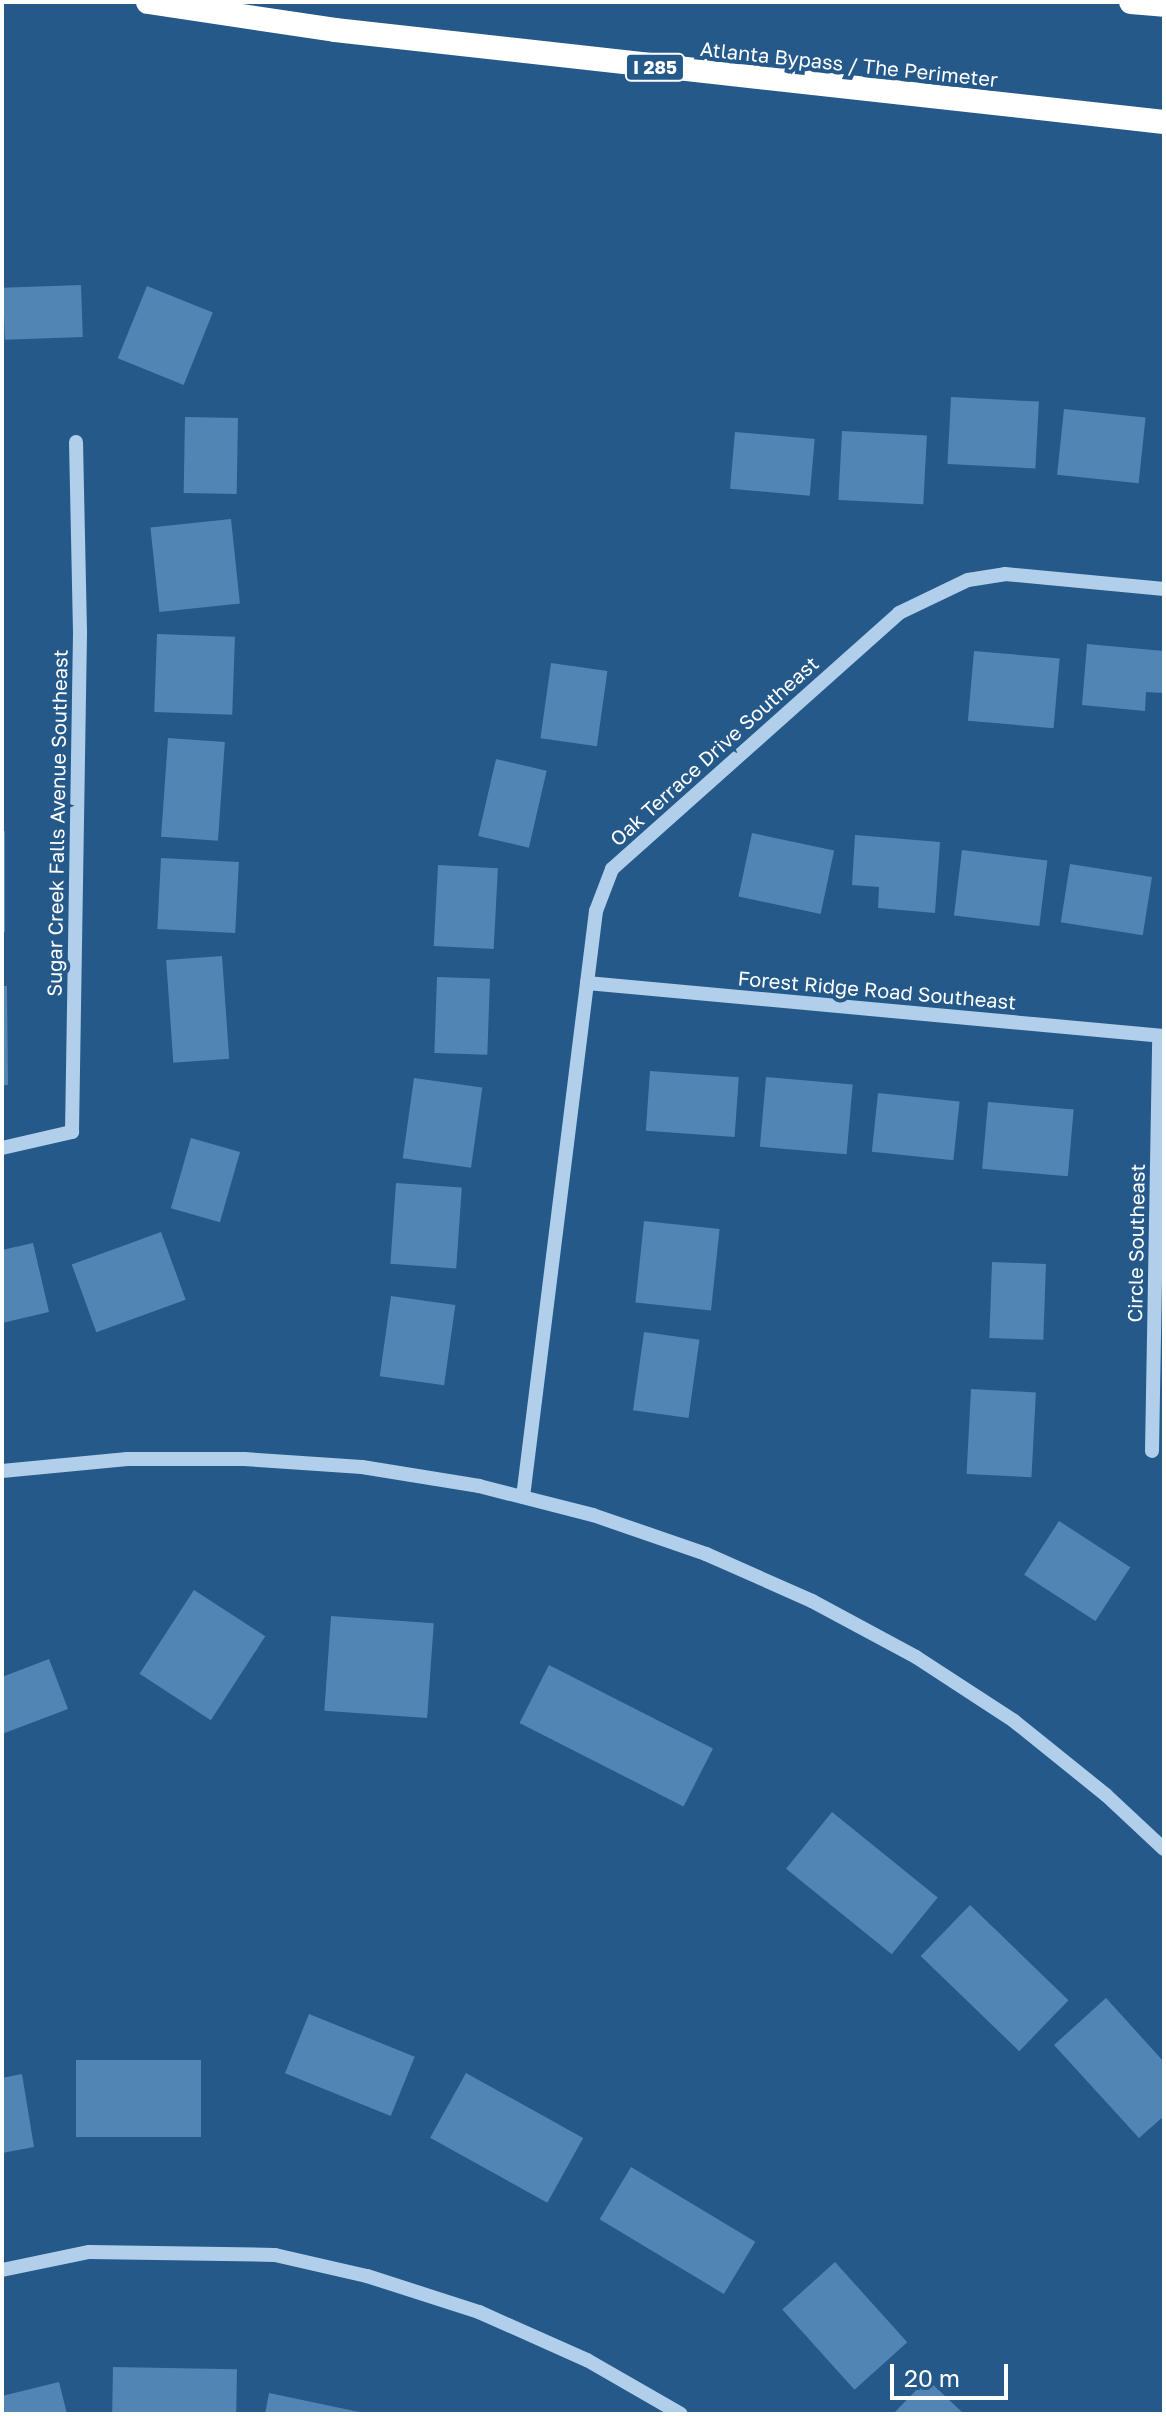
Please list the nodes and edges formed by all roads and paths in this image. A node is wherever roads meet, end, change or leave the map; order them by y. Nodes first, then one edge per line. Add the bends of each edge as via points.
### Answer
1 (148, 2) edge
2 (1131, 2) edge
3 (1164, 5) edge
4 (1164, 122) edge
5 (76, 442) dead end
6 (1164, 589) edge
7 (587, 983) junction
8 (1162, 1036) edge
9 (2, 1148) edge
10 (1152, 1451) dead end
11 (2, 1471) edge
12 (523, 1497) junction
13 (1164, 1849) edge
14 (2, 2270) edge
15 (681, 2414) edge

1 - 4 highway, Atlanta Bypass / The Perimeter / I 285 via 350,31
2 - 3 highway
5 - 9 street, Sugar Creek Falls Avenue Southeast via 80,632 72,1132
6 - 7 street, Oak Terrace Drive Southeast via 1005,574 968,580 899,613 612,869 596,911
7 - 8 street, Forest Ridge Road Southeast
7 - 12 street, Oak Terrace Drive Southeast
8 - 10 street, Circle Southeast
11 - 12 street via 127,1459 244,1459 362,1467
12 - 13 street via 706,1554 812,1601 916,1657 1014,1721
14 - 15 street via 89,2252 275,2255 367,2276 479,2312 587,2360

